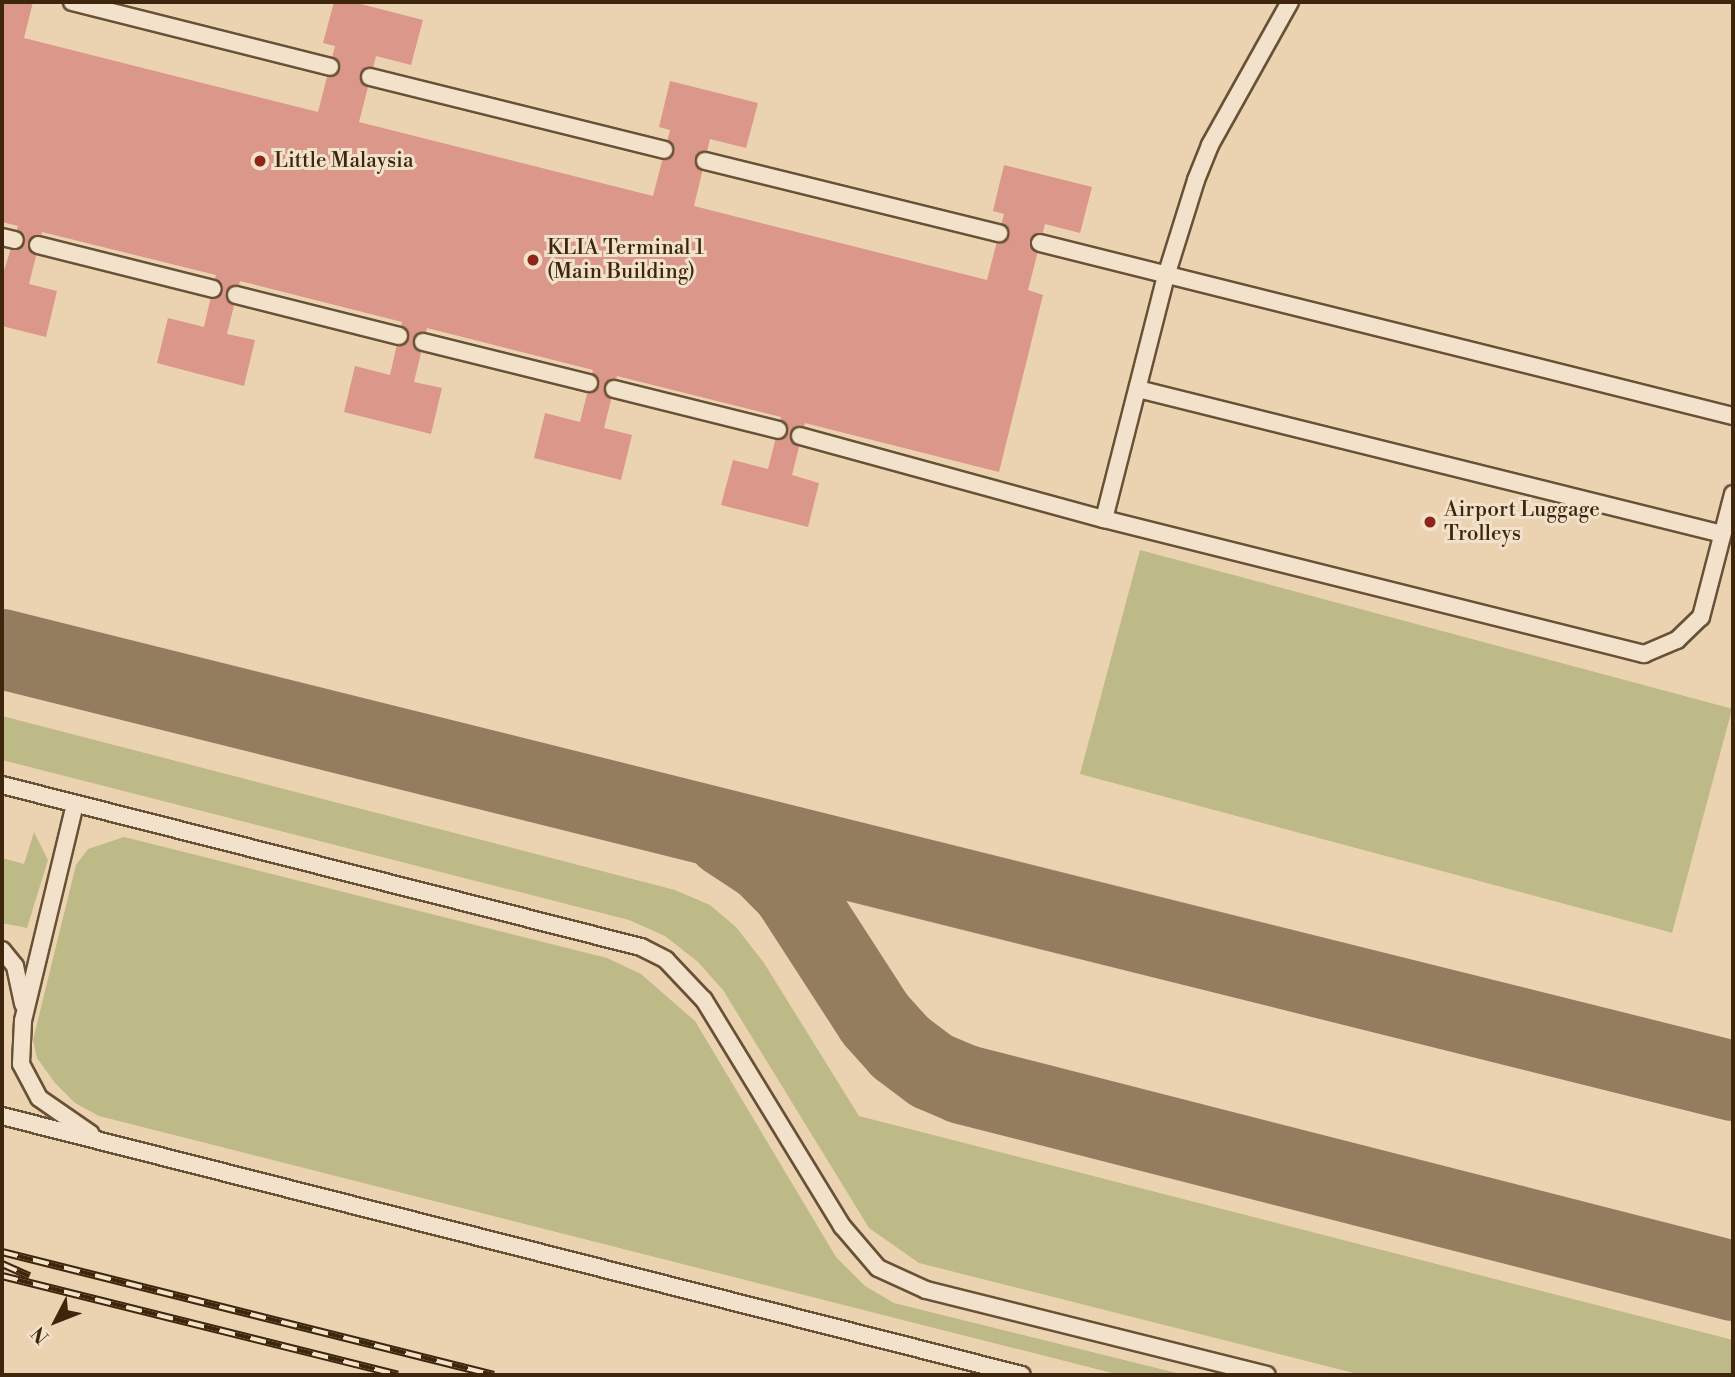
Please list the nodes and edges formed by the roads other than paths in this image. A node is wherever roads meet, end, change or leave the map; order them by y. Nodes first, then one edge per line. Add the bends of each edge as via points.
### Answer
1 (72, 2) edge
2 (1290, 2) edge
3 (330, 67) dead end
4 (370, 77) dead end
5 (664, 150) dead end
6 (705, 161) dead end
7 (999, 233) dead end
8 (1040, 243) dead end
9 (38, 245) dead end
10 (1166, 276) junction
11 (213, 289) dead end
12 (236, 295) dead end
13 (399, 336) dead end
14 (423, 342) dead end
15 (589, 383) dead end
16 (614, 389) dead end
17 (1138, 389) junction
18 (1733, 416) edge
19 (778, 430) dead end
20 (800, 436) dead end
21 (1733, 494) edge
22 (1104, 519) junction
23 (1722, 534) junction
24 (2, 785) edge
25 (75, 804) junction
26 (2, 950) edge
27 (23, 1021) junction
28 (2, 1116) edge
29 (116, 1146) junction
30 (951, 1358) junction
31 (1001, 1373) edge
32 (947, 1375) edge
33 (1022, 1375) edge
34 (1267, 1375) edge

1 - 3 lane
2 - 10 lane via 1210,145
4 - 5 lane
6 - 7 lane
8 - 10 lane
9 - 11 lane
10 - 17 lane
10 - 18 lane
12 - 13 lane
14 - 15 lane
16 - 19 lane
17 - 22 lane
17 - 23 lane
20 - 22 lane
21 - 23 lane
22 - 23 lane via 1644,653 1677,640 1701,617
24 - 25 lane
25 - 27 lane
25 - 34 lane via 640,947 666,960 704,1000 842,1226 878,1268 926,1290
26 - 27 lane via 20,982
27 - 29 lane via 21,1064 39,1098 69,1123
28 - 29 lane
29 - 30 lane
30 - 31 lane
30 - 32 lane
31 - 33 lane

